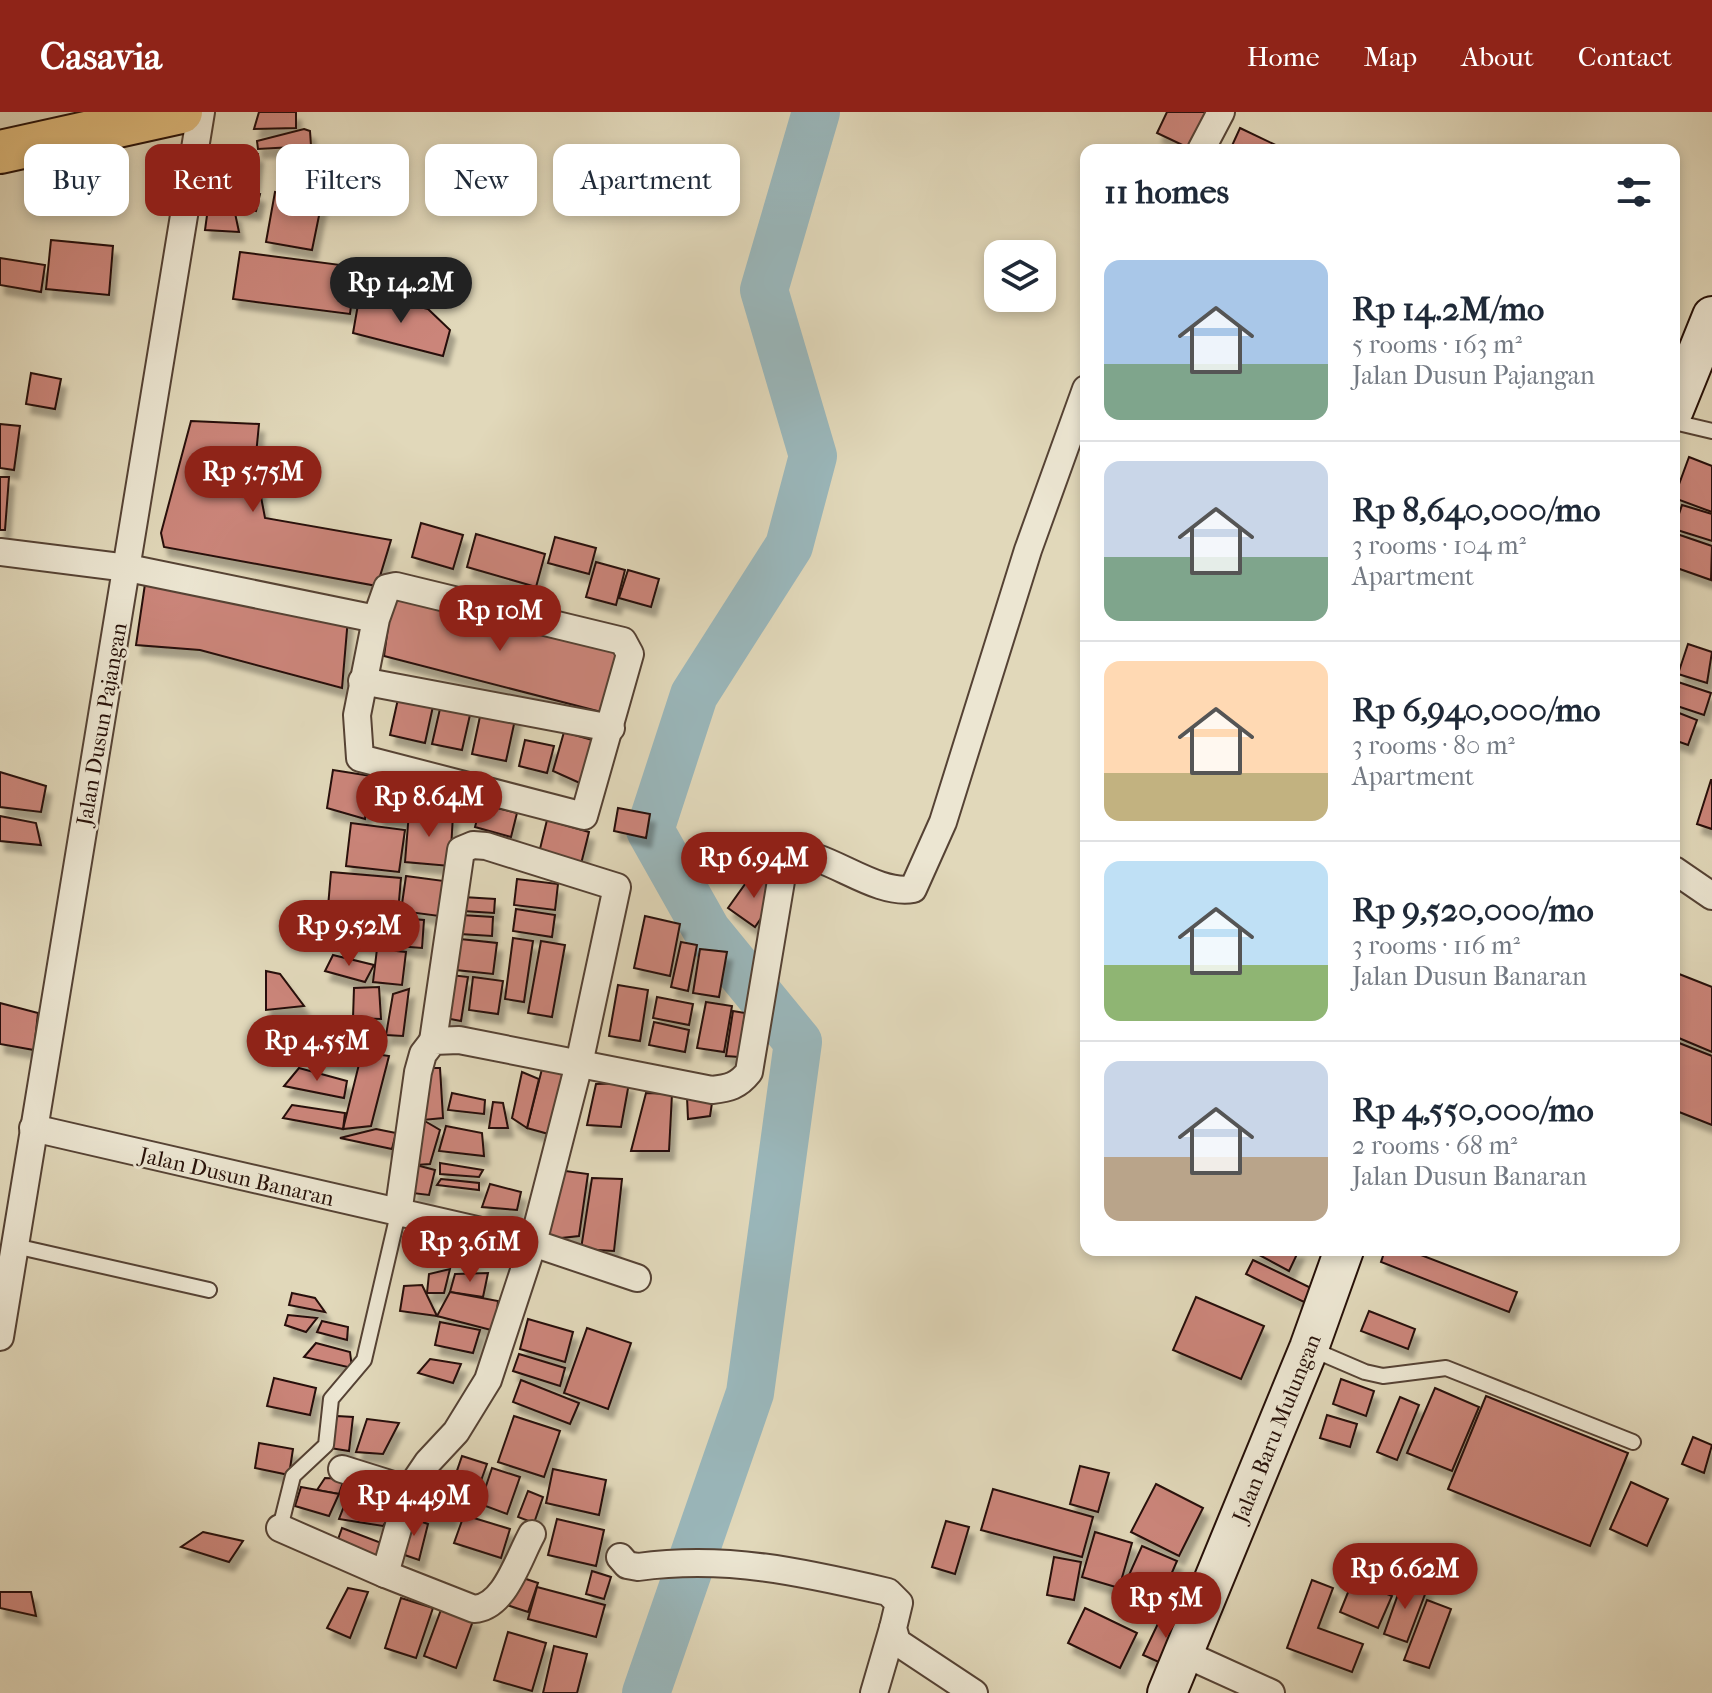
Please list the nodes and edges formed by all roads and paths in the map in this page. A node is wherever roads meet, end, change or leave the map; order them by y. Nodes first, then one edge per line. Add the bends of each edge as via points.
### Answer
1 (181, 112) edge
2 (201, 112) edge
3 (1221, 112) edge
4 (1204, 144) edge
5 (0, 152) edge
6 (1712, 316) edge
7 (1680, 395) edge
8 (1080, 406) edge
9 (1680, 423) edge
10 (1712, 431) edge
11 (0, 552) edge
12 (128, 568) junction
13 (376, 619) junction
14 (362, 681) junction
15 (611, 728) junction
16 (1680, 874) edge
17 (1712, 896) edge
18 (433, 1041) junction
19 (579, 1064) junction
20 (33, 1128) junction
21 (398, 1214) junction
22 (533, 1243) junction
23 (15, 1246) junction
24 (1342, 1256) edge
25 (5, 1272) edge
26 (637, 1278) dead end
27 (209, 1290) dead end
28 (0, 1337) edge
29 (1309, 1348) junction
30 (1633, 1442) dead end
31 (342, 1469) dead end
32 (409, 1490) junction
33 (280, 1528) joint
34 (532, 1534) dead end
35 (620, 1557) dead end
36 (385, 1574) junction
37 (893, 1628) junction
38 (1185, 1654) junction
39 (874, 1693) edge
40 (974, 1693) edge
41 (1167, 1693) edge
42 (1271, 1693) edge

1 - 5 main road
2 - 12 street, Jalan Dusun Pajangan
3 - 4 street
6 - 7 main road
8 - 19 street via 1028,550 943,822 913,889 901,891 804,854 791,854 782,875 749,1072 741,1083 712,1090
9 - 10 lane
11 - 12 street
12 - 13 street
12 - 20 street, Jalan Dusun Pajangan
13 - 14 street
13 - 15 street via 387,588 396,586 623,641 630,654
14 - 15 street
14 - 15 street via 357,750 363,761 584,816
16 - 17 street
18 - 19 street via 459,1040
18 - 19 street via 461,850 486,846 617,887
18 - 21 street via 418,1072
19 - 22 street
20 - 21 street, Jalan Dusun Banaran
20 - 23 street, Jalan Dusun Pajangan
21 - 22 street, Jalan Dusun Banaran
21 - 33 lane via 364,1360 331,1399 326,1445 293,1476
22 - 26 street, Jalan Dusun Banaran
22 - 32 street via 480,1397
23 - 25 street, Jalan Dusun Pajangan
23 - 27 lane
24 - 29 main road, Jalan Baru Mulungan
25 - 28 street, Jalan Dusun Pajangan
29 - 30 lane via 1383,1376 1446,1368
29 - 38 main road, Jalan Baru Mulungan
31 - 32 street
32 - 36 street
33 - 36 street
34 - 36 street via 498,1596 485,1608 474,1609
35 - 37 street via 638,1567 716,1561 757,1565 888,1592 899,1603
37 - 39 street
37 - 40 street via 908,1653
38 - 41 main road, Jalan Baru Mulungan
38 - 42 street

